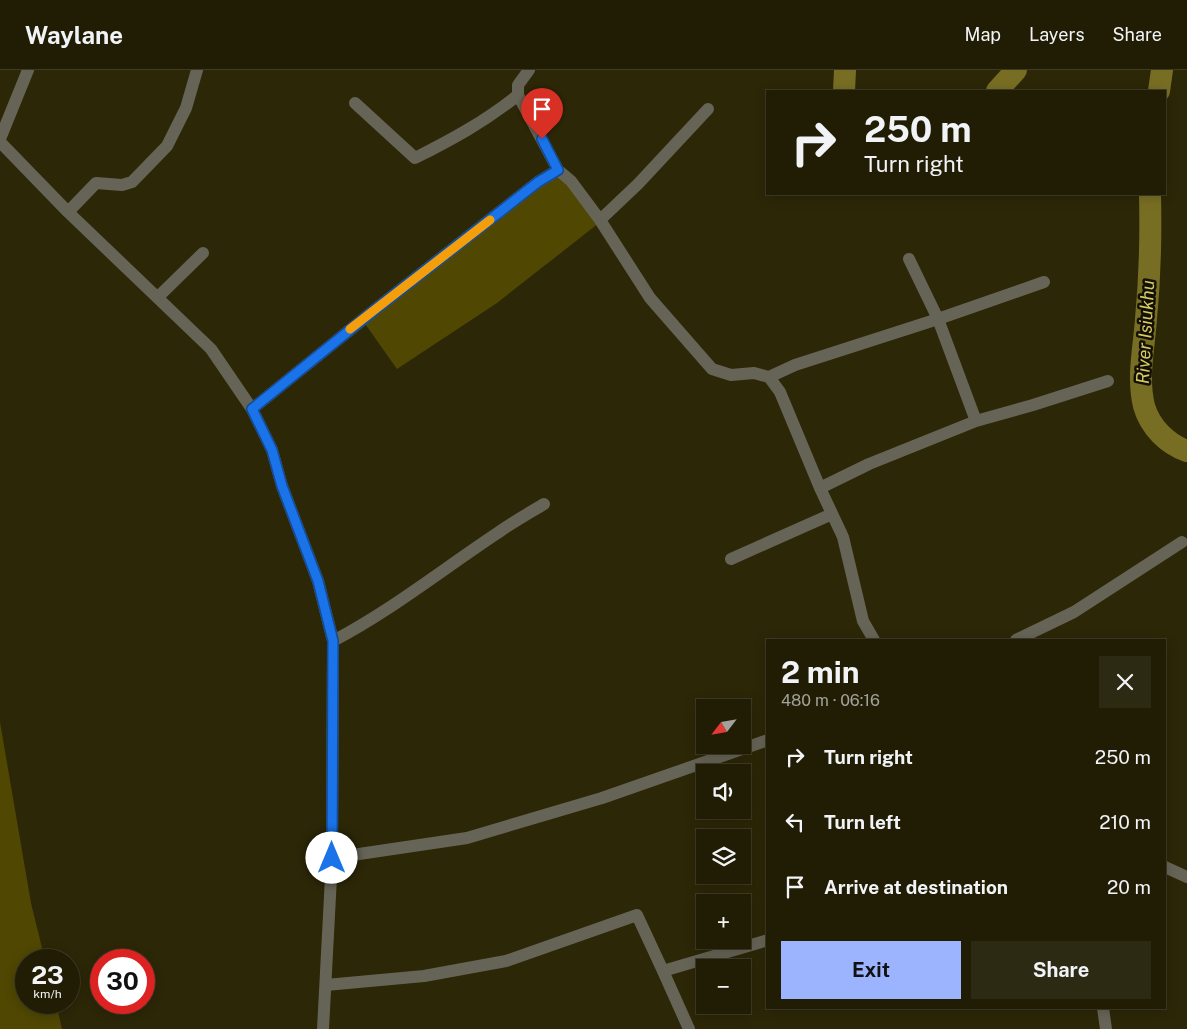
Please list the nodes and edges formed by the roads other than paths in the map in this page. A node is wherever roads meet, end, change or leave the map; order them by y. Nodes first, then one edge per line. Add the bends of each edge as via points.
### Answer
1 (28, 70) edge
2 (197, 70) edge
3 (529, 70) edge
4 (518, 96) junction
5 (355, 103) dead end
6 (708, 109) dead end
7 (0, 141) edge
8 (558, 170) junction
9 (68, 212) junction
10 (600, 220) junction
11 (203, 254) dead end
12 (909, 259) dead end
13 (1044, 282) dead end
14 (158, 297) junction
15 (938, 319) junction
16 (769, 377) junction
17 (1108, 381) dead end
18 (252, 409) junction
19 (976, 421) junction
20 (820, 488) junction
21 (544, 504) dead end
22 (832, 514) junction
23 (1182, 542) dead end
24 (731, 559) dead end
25 (873, 639) edge
26 (1018, 639) edge
27 (333, 641) junction
28 (766, 741) edge
29 (332, 858) junction
30 (1166, 868) edge
31 (1187, 877) edge
32 (766, 941) edge
33 (663, 971) junction
34 (326, 985) junction
35 (1103, 1009) edge
36 (323, 1029) edge
37 (689, 1029) edge
38 (1106, 1029) edge

1 - 7 street
2 - 9 street via 186,108 167,146 132,182 122,185 96,182
3 - 4 street via 518,86
4 - 5 street via 461,134 416,158
4 - 8 street
6 - 10 street
7 - 9 street
8 - 10 street via 571,181
8 - 18 street via 538,182 392,296
9 - 14 street
10 - 16 street via 650,298 712,369 731,375 754,373
11 - 14 street
12 - 15 street
13 - 15 street
14 - 18 street via 211,349
15 - 16 street via 794,365
15 - 19 street
16 - 20 street via 780,392
17 - 19 street
18 - 27 street via 272,450 318,581
19 - 20 street via 869,464
20 - 22 street
21 - 27 street via 399,602
22 - 24 street
22 - 25 street via 843,537 864,621
23 - 26 street via 1074,612
27 - 29 street
28 - 29 street via 602,798 467,838
29 - 34 street
30 - 31 street
32 - 33 street
33 - 34 street via 637,915 506,961 424,976
33 - 37 street
34 - 36 street
35 - 38 street

